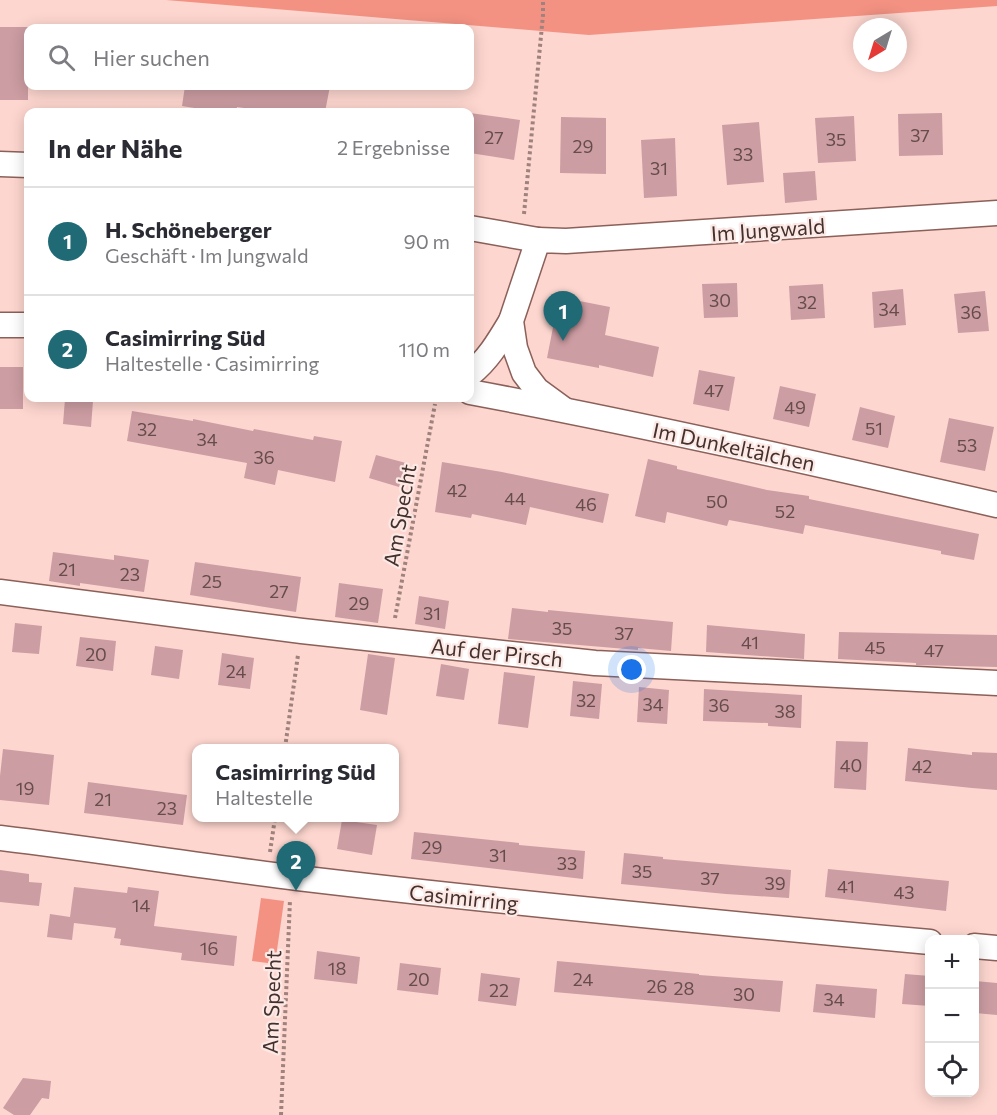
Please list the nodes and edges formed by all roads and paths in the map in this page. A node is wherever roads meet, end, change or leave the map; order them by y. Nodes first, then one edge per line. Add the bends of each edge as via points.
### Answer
1 (543, 0) edge
2 (0, 164) edge
3 (24, 165) edge
4 (525, 209) dead end
5 (997, 213) edge
6 (474, 229) edge
7 (538, 240) junction
8 (511, 321) junction
9 (0, 325) edge
10 (24, 325) edge
11 (474, 371) edge
12 (474, 393) edge
13 (435, 404) dead end
14 (563, 409) junction
15 (997, 504) edge
16 (0, 592) edge
17 (395, 620) dead end
18 (299, 645) dead end
19 (997, 683) edge
20 (286, 744) edge
21 (274, 822) edge
22 (0, 838) edge
23 (269, 856) dead end
24 (291, 890) dead end
25 (925, 942) edge
26 (979, 946) edge
27 (997, 948) edge
28 (281, 1115) edge

1 - 4 path
2 - 3 street
5 - 7 street, Im Jungwald via 578,241
6 - 7 street, Im Jungwald
7 - 8 street
8 - 11 street
8 - 14 street via 524,373 537,390
9 - 10 street
12 - 14 street, Im Dunkeltälchen
13 - 17 path, Am Specht
14 - 15 street, Im Dunkeltälchen
16 - 19 street, Auf der Pirsch via 302,632 595,663
18 - 20 path
21 - 23 path
22 - 25 street, Casimirring via 490,900
24 - 28 path, Am Specht
26 - 27 street

